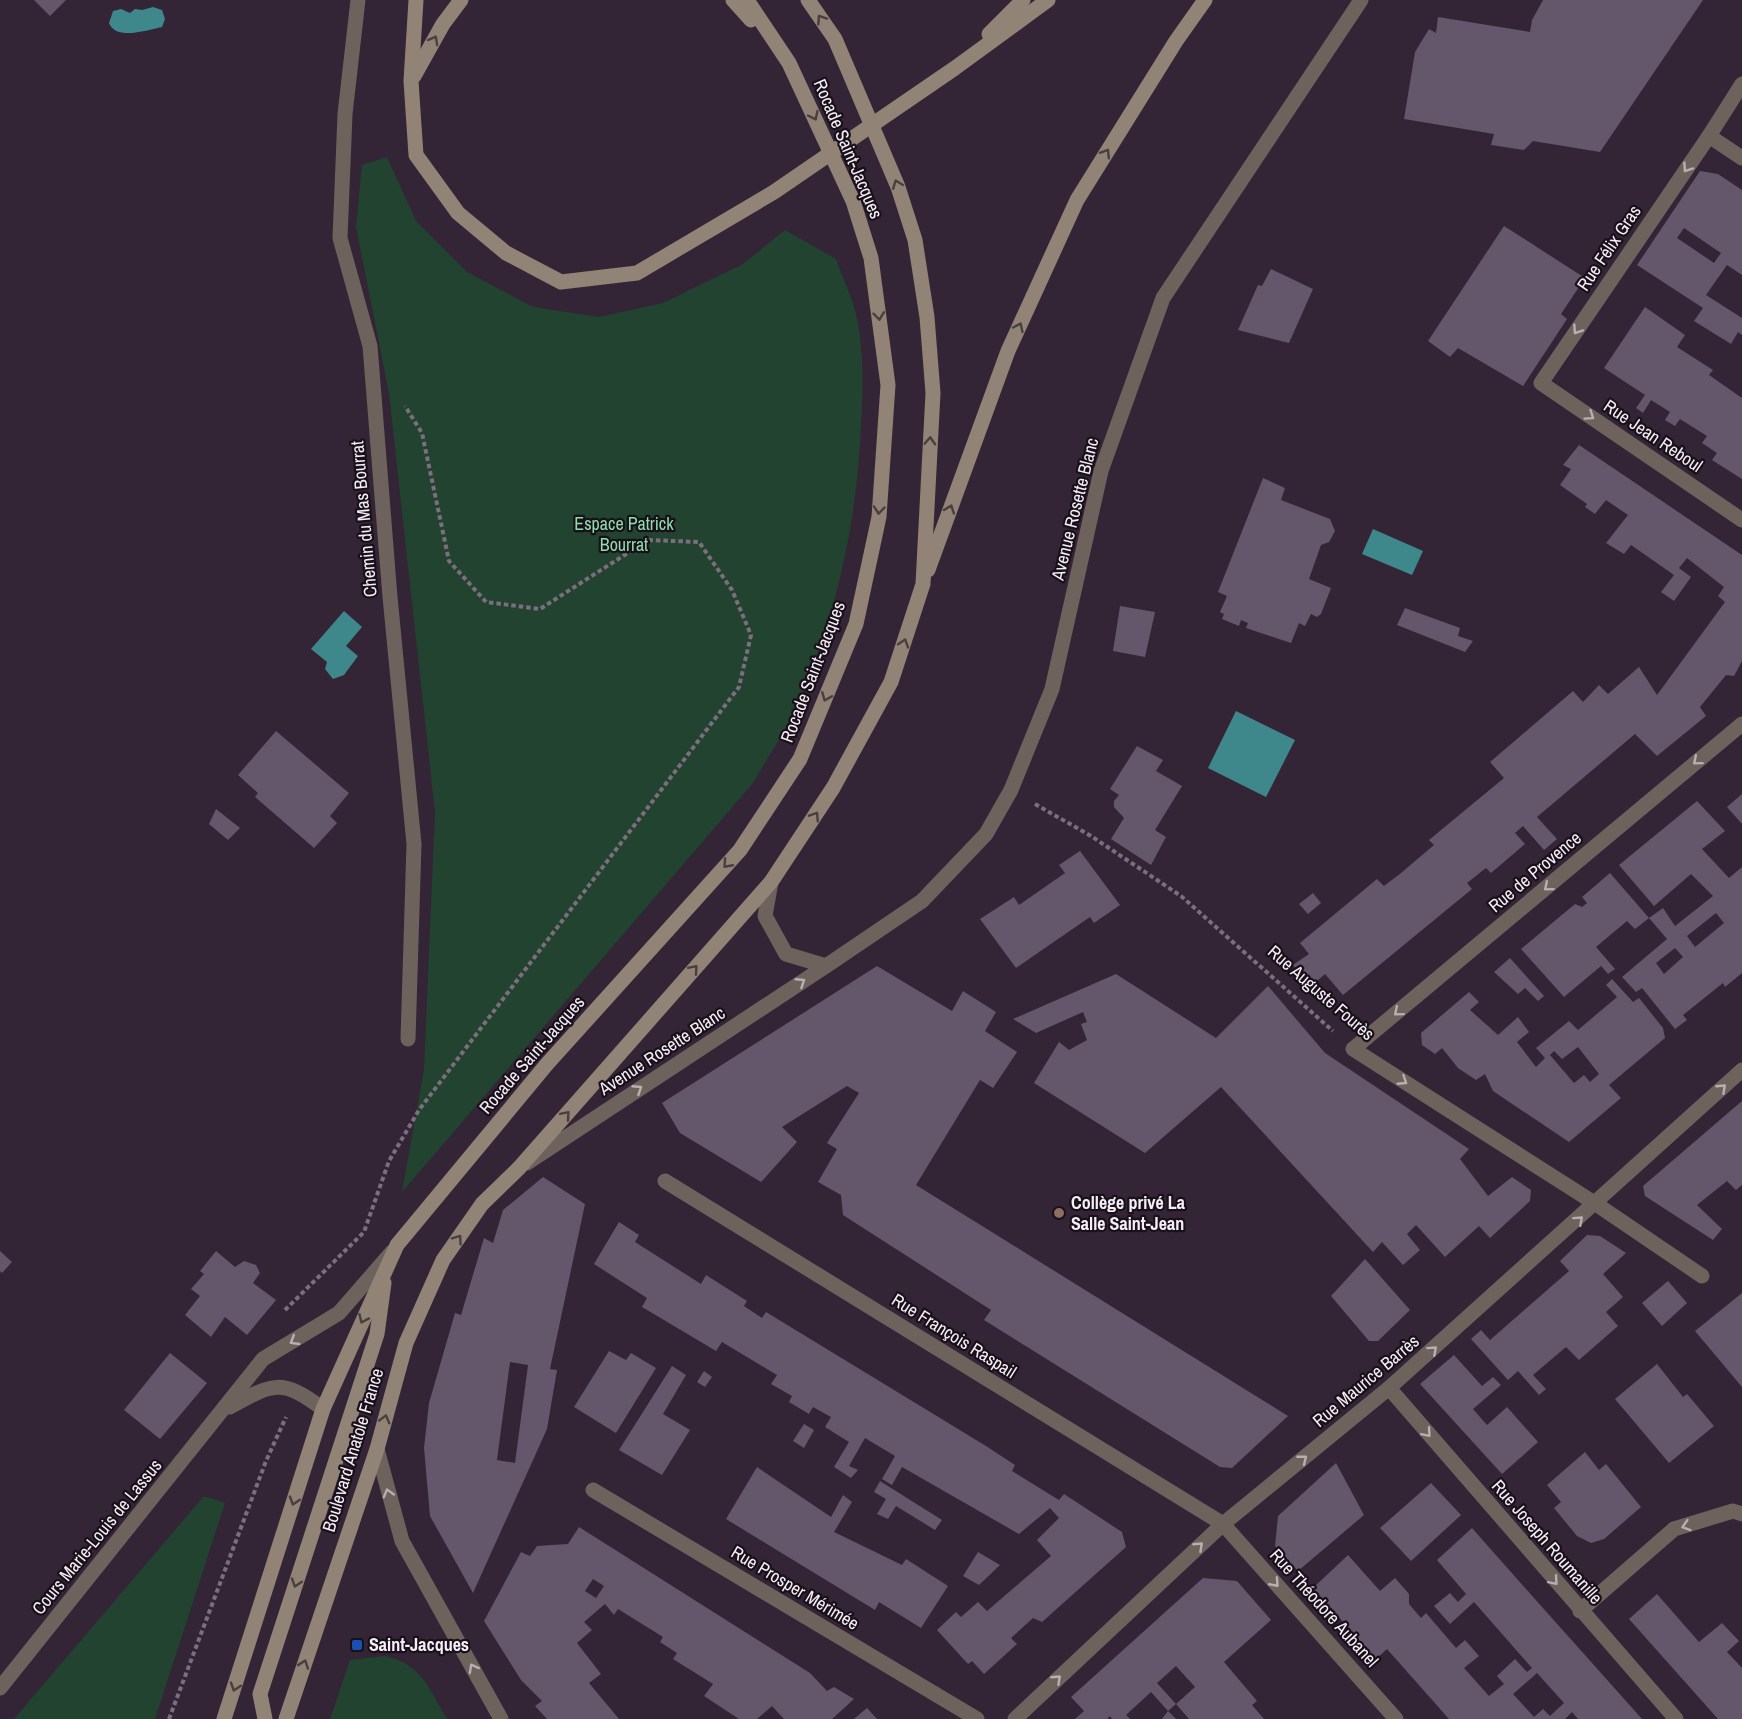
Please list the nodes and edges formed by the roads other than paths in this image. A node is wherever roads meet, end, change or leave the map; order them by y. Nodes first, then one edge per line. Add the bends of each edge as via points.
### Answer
1 (358, 0) edge
2 (416, 0) edge
3 (461, 0) edge
4 (733, 0) edge
5 (747, 0) edge
6 (808, 0) edge
7 (1023, 0) edge
8 (1048, 0) edge
9 (1205, 0) edge
10 (1361, 0) edge
11 (789, 63) junction
12 (955, 68) junction
13 (411, 81) junction
14 (1742, 84) edge
15 (1709, 136) junction
16 (1742, 158) edge
17 (1541, 383) joint
18 (1742, 520) edge
19 (923, 584) junction
20 (1742, 724) edge
21 (771, 882) junction
22 (826, 966) junction
23 (408, 1039) dead end
24 (1353, 1049) joint
25 (1742, 1070) edge
26 (519, 1168) junction
27 (664, 1181) dead end
28 (482, 1204) joint
29 (1596, 1204) junction
30 (398, 1245) junction
31 (387, 1265) junction
32 (1702, 1276) dead end
33 (1389, 1389) junction
34 (324, 1409) junction
35 (225, 1410) junction
36 (377, 1449) junction
37 (593, 1490) dead end
38 (1742, 1514) edge
39 (1223, 1524) junction
40 (1580, 1611) junction
41 (0, 1688) edge
42 (224, 1719) edge
43 (266, 1719) edge
44 (286, 1719) edge
45 (501, 1719) edge
46 (977, 1719) edge
47 (1015, 1719) edge
48 (1396, 1719) edge
49 (1676, 1719) edge

1 - 23 street, Chemin du Mas Bourrat via 345,114 340,238 370,346 414,844
2 - 13 main road
13 -> 3 main road
4 - 11 main road
5 - 11 main road, Rocade Saint-Jacques
19 -> 6 main road, Rocade Saint-Jacques via 933,393 915,240 898,187 835,39
7 - 12 main road
8 - 12 main road
19 -> 9 main road via 1008,351 1077,200
10 - 22 street, Avenue Rosette Blanc via 1163,298 1101,471 1052,689 1011,790 986,834 922,901
11 -> 30 main road, Rocade Saint-Jacques via 853,201 871,258 888,385 879,517 856,624 800,759 740,850 547,1064
12 - 13 main road via 774,192 637,273 561,282 506,253 458,213 416,155
14 - 15 street, Rue Félix Gras
15 - 16 street
15 -> 17 street, Rue Félix Gras
17 -> 18 street, Rue Jean Reboul
21 -> 19 main road, Rocade Saint-Jacques via 833,788 891,682
20 -> 24 street, Rue de Provence
21 - 22 street via 765,916 786,954
26 -> 21 main road, Rocade Saint-Jacques
26 -> 22 street, Avenue Rosette Blanc
24 -> 29 street, Rue Auguste Fourès
29 -> 25 street, Rue Maurice Barrès
26 - 28 main road, Rocade Saint-Jacques
27 - 39 street, Rue François Raspail
36 -> 28 main road, Boulevard Anatole France via 406,1343 442,1260
29 - 32 street, Rue Auguste Fourès
33 -> 29 street, Rue Maurice Barrès
30 - 31 main road, Boulevard Anatole France
30 -> 35 street, Cours Marie-Louis de Lassus via 339,1313 263,1359
31 -> 34 main road, Boulevard Anatole France
31 -> 43 main road, Boulevard Anatole France via 378,1334 260,1694
39 -> 33 street, Rue Maurice Barrès
33 -> 40 street, Rue Joseph Roumanille
34 - 35 street, Cours Marie-Louis de Lassus via 298,1390 265,1387
34 -> 42 main road, Boulevard Anatole France
35 - 41 street, Cours Marie-Louis de Lassus
44 -> 36 main road, Boulevard Anatole France
45 -> 36 street via 402,1541
37 - 46 street, Rue Prosper Mérimée
38 -> 40 street via 1733,1511 1674,1529
47 -> 39 street, Rue Maurice Barrès
39 -> 48 street, Rue Théodore Aubanel
40 - 49 street, Rue Joseph Roumanille

